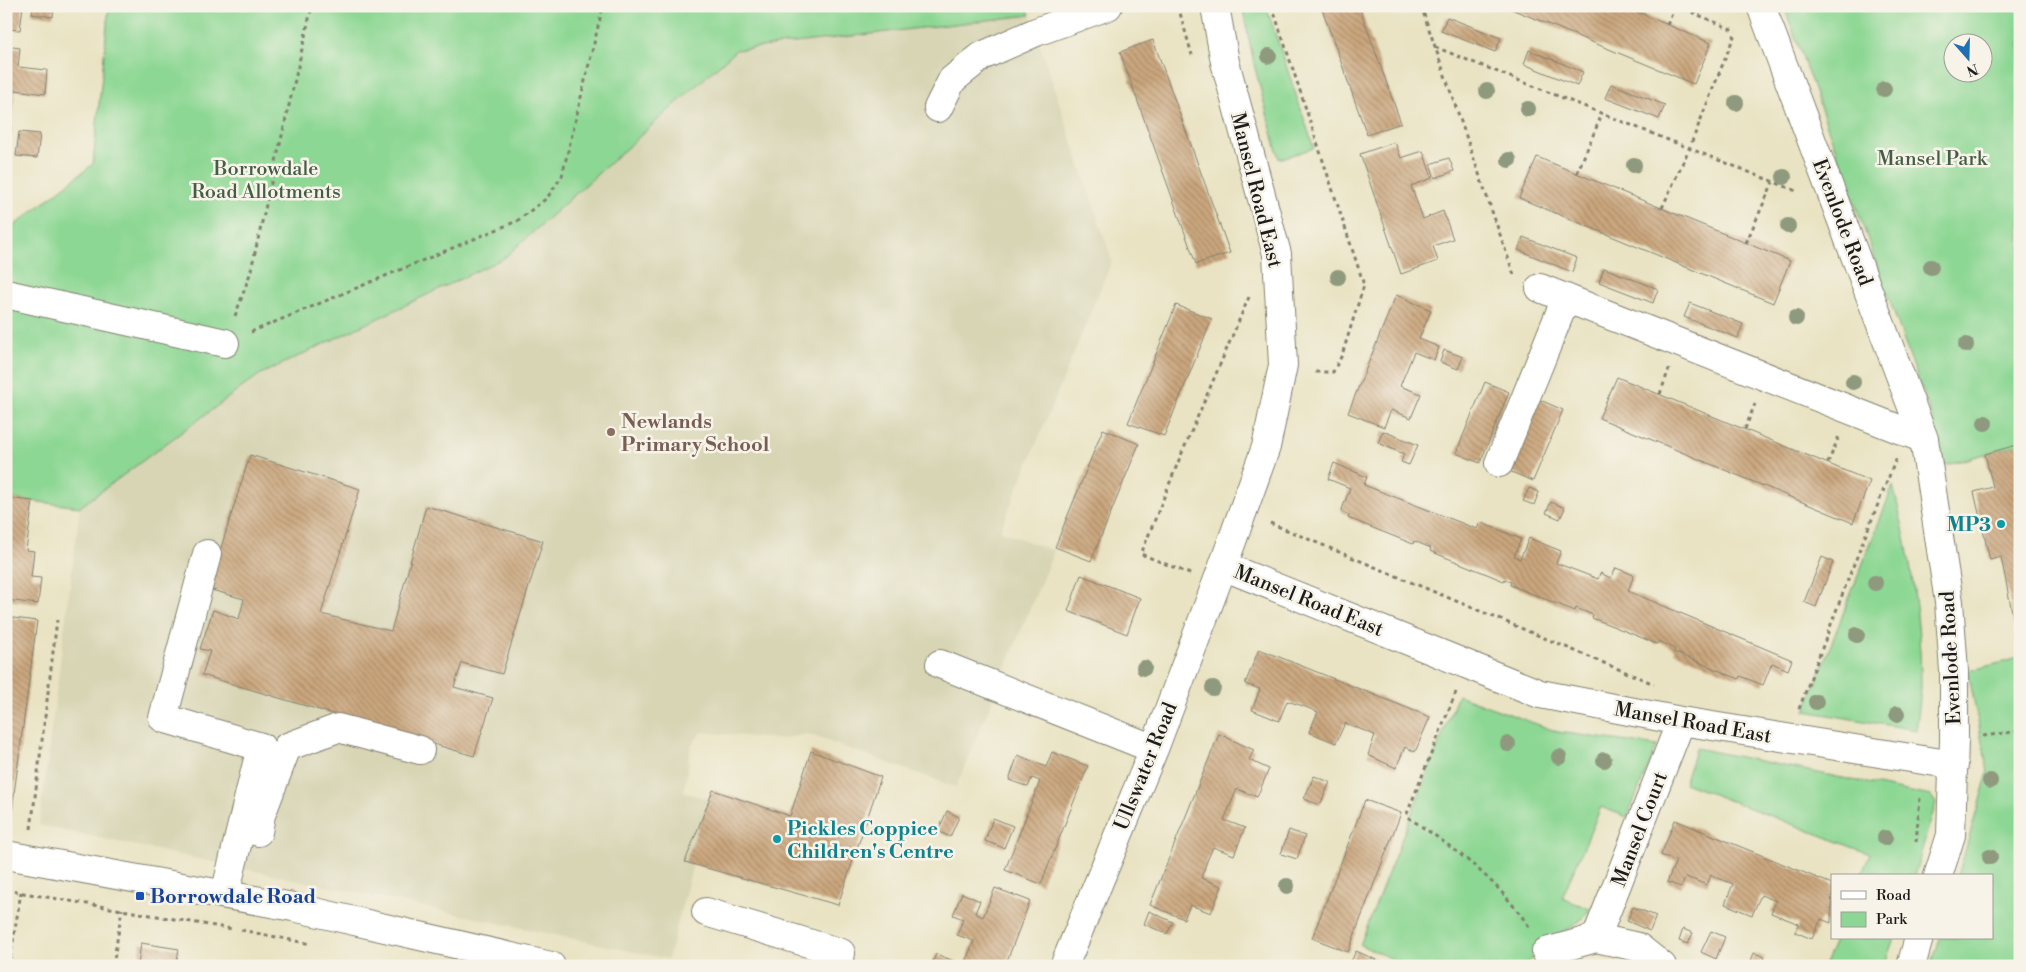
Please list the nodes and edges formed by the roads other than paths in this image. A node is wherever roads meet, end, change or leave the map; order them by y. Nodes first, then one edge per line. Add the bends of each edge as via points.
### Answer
1 (1108, 6) edge
2 (1215, 6) edge
3 (1761, 6) edge
4 (938, 108) dead end
5 (1540, 288) road end
6 (6, 294) edge
7 (1566, 298) junction
8 (225, 342) road end
9 (1924, 439) junction
10 (1499, 462) dead end
11 (207, 554) dead end
12 (1223, 566) junction
13 (940, 664) dead end
14 (1681, 721) junction
15 (1154, 749) junction
16 (420, 750) dead end
17 (1954, 752) junction
18 (17, 857) edge
19 (1939, 874) edge
20 (235, 896) junction
21 (706, 912) dead end
22 (1596, 938) junction
23 (1918, 940) edge
24 (1546, 952) road end
25 (551, 966) edge
26 (838, 966) edge
27 (1064, 966) edge
28 (1662, 966) edge
29 (1910, 966) edge

1 - 4 street via 982,56 952,80
2 - 12 street, Mansel Road East via 1225,62 1277,254 1283,365 1266,447
3 - 9 street, Evenlode Road
5 - 7 street
6 - 8 street
7 - 9 street
7 - 10 street
9 - 17 street, Evenlode Road via 1949,602 1954,671
11 - 20 street via 163,718 261,747
12 - 14 street, Mansel Road East via 1540,694
12 - 15 street, Ullswater Road
13 - 15 street
14 - 17 street, Mansel Road East via 1926,760
14 - 22 street, Mansel Court
15 - 27 street, Ullswater Road
16 - 20 street via 338,728 287,747
17 - 19 street, Evenlode Road via 1951,835
18 - 20 street
20 - 25 street
21 - 26 street via 841,953
22 - 24 street
22 - 28 street via 1638,947
23 - 29 street

